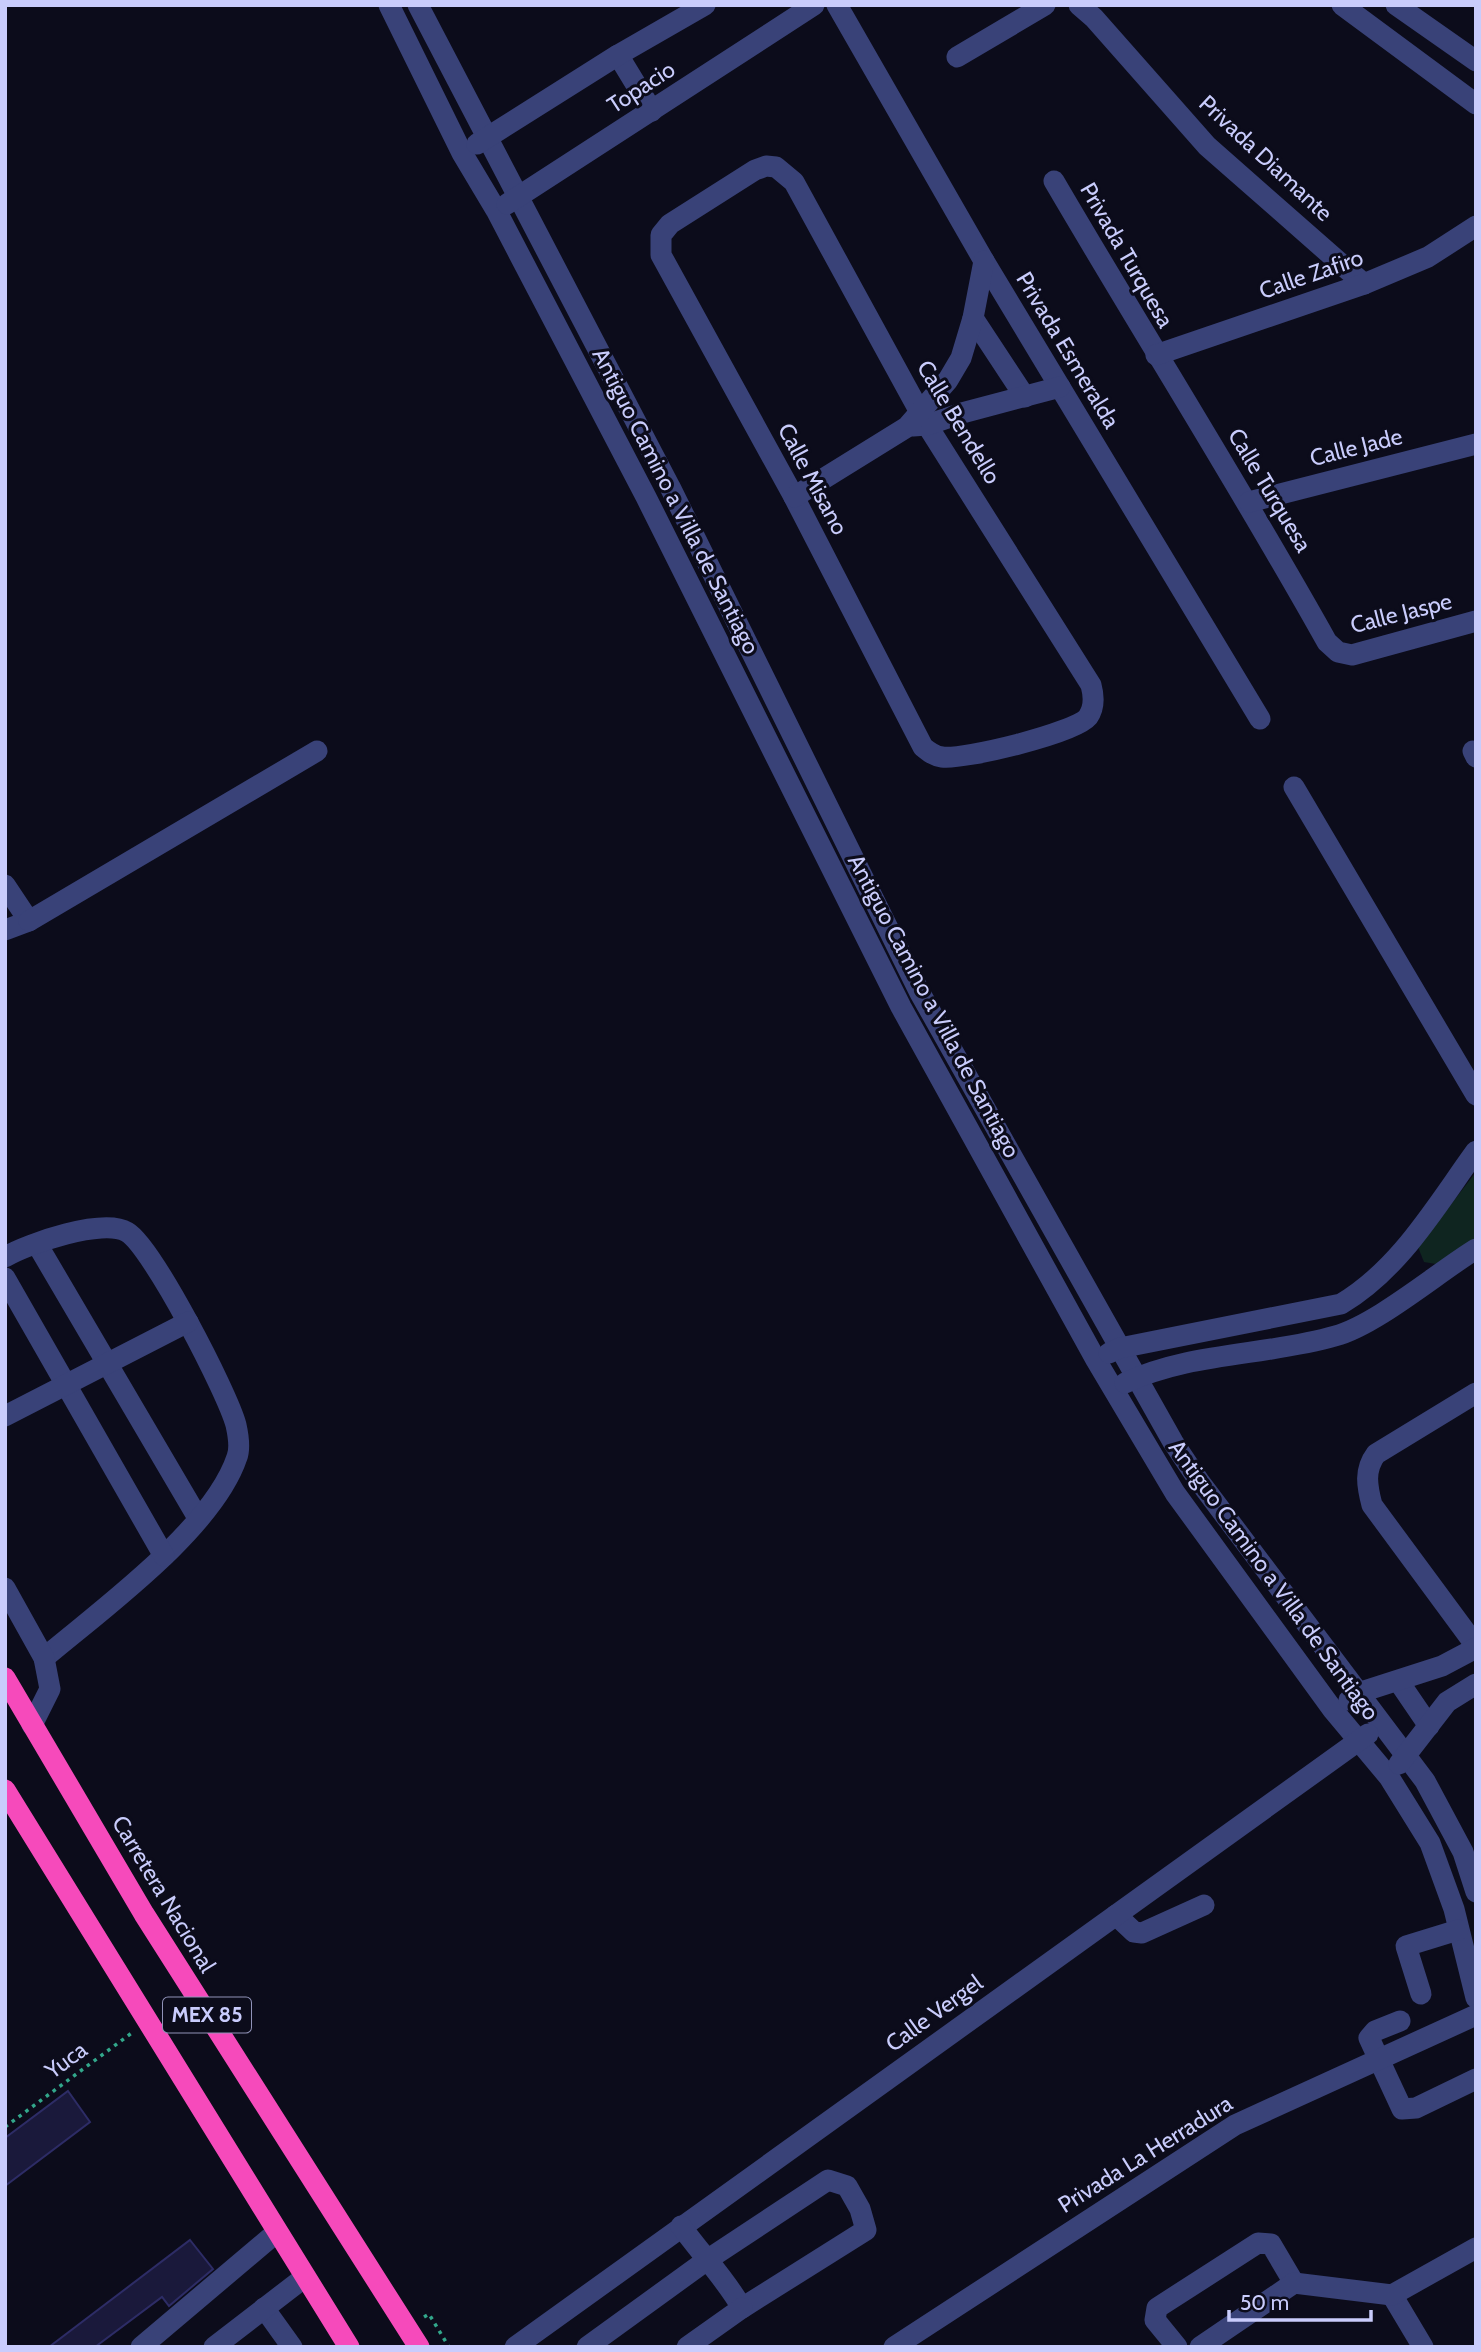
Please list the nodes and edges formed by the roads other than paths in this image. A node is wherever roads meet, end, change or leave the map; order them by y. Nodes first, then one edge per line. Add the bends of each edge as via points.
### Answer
1 (389, 5) edge
2 (418, 5) edge
3 (705, 5) edge
4 (814, 5) edge
5 (837, 5) edge
6 (1045, 5) edge
7 (1079, 5) edge
8 (1342, 5) edge
9 (1396, 5) edge
10 (787, 12) edge
11 (618, 55) junction
12 (957, 57) dead end
13 (1476, 61) edge
14 (1476, 104) edge
15 (652, 111) junction
16 (487, 139) junction
17 (462, 153) junction
18 (1054, 181) dead end
19 (519, 198) junction
20 (496, 210) junction
21 (1476, 226) edge
22 (661, 235) joint
23 (984, 261) junction
24 (1364, 284) junction
25 (973, 318) junction
26 (1156, 355) junction
27 (1060, 387) junction
28 (1025, 397) junction
29 (918, 421) junction
30 (1476, 444) edge
31 (794, 497) junction
32 (1250, 502) junction
33 (1476, 621) edge
34 (1338, 652) joint
35 (1260, 719) dead end
36 (923, 747) joint
37 (317, 751) dead end
38 (1294, 787) dead end
39 (5, 885) edge
40 (29, 921) junction
41 (5, 930) edge
42 (1476, 1095) edge
43 (1476, 1152) edge
44 (37, 1244) junction
45 (1476, 1249) edge
46 (1405, 1250) junction
47 (5, 1256) edge
48 (1431, 1277) junction
49 (5, 1278) edge
50 (188, 1322) junction
51 (1119, 1348) junction
52 (1096, 1360) junction
53 (105, 1365) junction
54 (1137, 1378) junction
55 (66, 1382) junction
56 (1114, 1389) junction
57 (1476, 1393) edge
58 (5, 1416) edge
59 (198, 1518) junction
60 (164, 1556) junction
61 (5, 1588) edge
62 (1476, 1647) edge
63 (44, 1658) junction
64 (1427, 1671) junction
65 (5, 1678) edge
66 (1398, 1682) junction
67 (1476, 1684) edge
68 (1358, 1693) junction
69 (1447, 1702) junction
70 (1333, 1710) junction
71 (1383, 1722) junction
72 (32, 1725) junction
73 (1429, 1726) junction
74 (1358, 1741) junction
75 (1406, 1754) junction
76 (1389, 1777) junction
77 (5, 1790) edge
78 (1476, 1892) edge
79 (1205, 1905) dead end
80 (1116, 1915) junction
81 (1458, 1930) junction
82 (1421, 1994) dead end
83 (1476, 1998) edge
84 (1476, 2015) edge
85 (1400, 2021) dead end
86 (1379, 2062) junction
87 (1476, 2079) edge
88 (681, 2226) junction
89 (276, 2232) junction
90 (1476, 2248) edge
91 (707, 2260) junction
92 (305, 2277) junction
93 (1294, 2283) junction
94 (1392, 2295) junction
95 (264, 2308) junction
96 (742, 2308) junction
97 (423, 2337) edge
98 (141, 2347) edge
99 (214, 2347) edge
100 (292, 2347) edge
101 (349, 2347) edge
102 (515, 2347) edge
103 (587, 2347) edge
104 (687, 2347) edge
105 (894, 2347) edge
106 (1177, 2347) edge
107 (1200, 2347) edge
108 (1423, 2347) edge

1 - 17 street, Antiguo Camino a Villa de Santiago
2 - 16 street
3 - 11 street, Topacio
4 - 10 street, Topacio
5 - 23 street, Privada Esmeralda
6 - 12 street
7 - 24 street, Privada Diamante via 1207,146
8 - 14 street
9 - 13 street
10 - 15 street, Topacio
11 - 15 street
11 - 16 street, Topacio
15 - 19 street, Topacio
16 - 17 street, Topacio
16 - 19 street
17 - 20 street, Antiguo Camino a Villa de Santiago
18 - 26 street, Privada Turquesa
19 - 20 street, Topacio
19 - 51 street via 670,487 920,993
20 - 52 street, Antiguo Camino a Villa de Santiago via 646,497 901,1007
21 - 24 street, Calle Zafiro via 1428,257
22 - 29 street, Calle Bendello via 670,224 755,170 776,167 793,182
22 - 31 street, Calle Misano via 661,255
23 - 25 street
23 - 27 street, Privada Esmeralda
24 - 26 street, Calle Zafiro
25 - 28 street
25 - 29 street via 954,369
26 - 32 street, Calle Turquesa
27 - 28 street
27 - 35 street, Privada Esmeralda
28 - 29 street
29 - 31 street
29 - 36 street, Calle Bendello via 1091,685 1093,706 1079,724 1056,734 958,757 930,754
30 - 32 street, Calle Jade
31 - 36 street, Calle Misano
32 - 34 street, Calle Turquesa via 1327,642
33 - 34 street, Calle Jaspe via 1371,652
37 - 40 street
38 - 42 street
39 - 40 street
40 - 41 street
43 - 46 street
44 - 47 street
44 - 50 street via 109,1226 129,1232
44 - 53 street
45 - 48 street
46 - 48 street
46 - 51 street via 1341,1304
48 - 54 street via 1362,1326 1336,1336 1228,1354
49 - 55 street
50 - 53 street
50 - 59 street via 236,1425 238,1454
51 - 52 street
51 - 54 street
52 - 56 street, Antiguo Camino a Villa de Santiago
53 - 55 street
53 - 59 street
54 - 56 street
54 - 68 street via 1199,1481
55 - 58 street
55 - 60 street
56 - 70 street, Antiguo Camino a Villa de Santiago via 1175,1493
57 - 62 street via 1376,1454 1370,1462 1367,1486 1372,1504
59 - 60 street
60 - 63 street
61 - 63 street
62 - 64 street
63 - 72 street via 50,1689
64 - 66 street
64 - 69 street
65 - 72 highway, Carretera Nacional / MEX 85
66 - 68 street
66 - 73 street
67 - 69 street
68 - 70 street
68 - 71 street
69 - 73 street
70 - 74 street, Antiguo Camino a Villa de Santiago
71 - 74 street, Calle Vergel
71 - 75 street
72 - 97 highway, Carretera Nacional / MEX 85 via 159,1937
73 - 75 street
74 - 76 street, Antiguo Camino a Villa de Santiago
74 - 80 street, Calle Vergel
75 - 76 street
75 - 78 street via 1463,1852
76 - 81 street, Antiguo Camino a Villa de Santiago via 1430,1843
77 - 89 highway, MEX 85
79 - 80 street via 1142,1933 1134,1932
80 - 88 street, Calle Vergel
81 - 82 street via 1406,1946
81 - 83 street, Antiguo Camino a Villa de Santiago
84 - 86 street, Privada La Herradura
85 - 86 street via 1369,2038
86 - 87 street via 1398,2105 1405,2110
86 - 105 street, Privada La Herradura via 1235,2125
88 - 91 street
88 - 102 street, Calle Vergel
89 - 92 highway, MEX 85
89 - 98 street
90 - 94 street
91 - 96 street
91 - 96 street via 817,2185 828,2180 847,2186 866,2230
91 - 103 street
92 - 95 street
92 - 101 highway, MEX 85
93 - 94 street
93 - 106 street via 1271,2244 1258,2243 1157,2308 1155,2320
93 - 107 street
94 - 108 street
95 - 99 street
95 - 100 street
96 - 104 street

